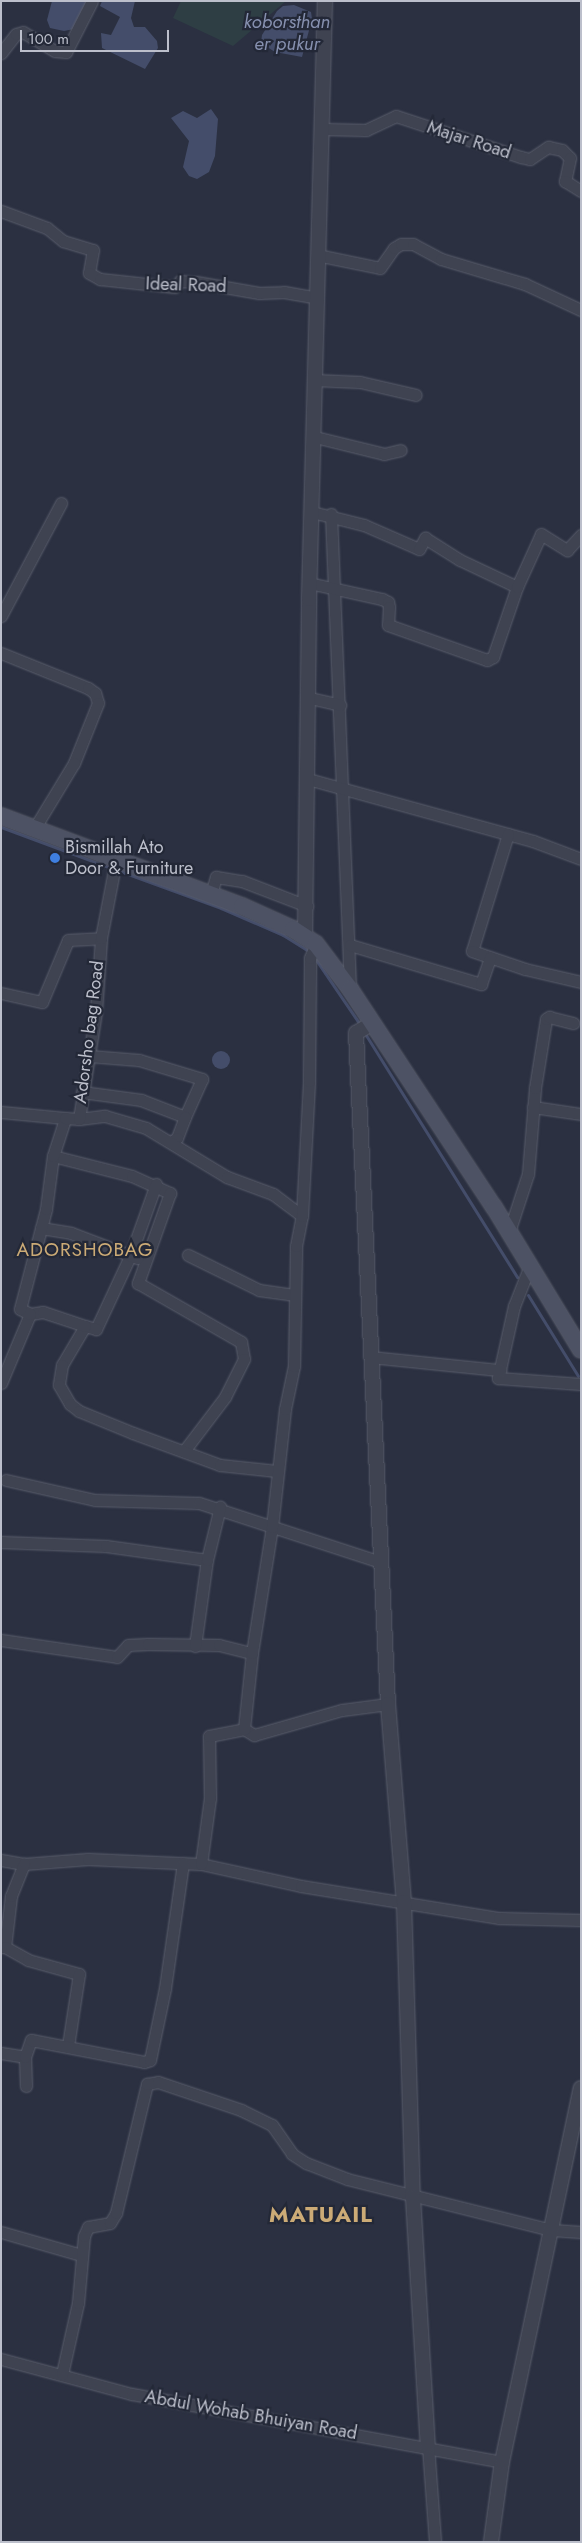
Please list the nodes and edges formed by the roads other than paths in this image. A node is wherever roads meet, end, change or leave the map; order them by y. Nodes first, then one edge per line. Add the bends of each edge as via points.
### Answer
1 (92, 1) edge
2 (325, 1) edge
3 (1, 53) edge
4 (323, 129) junction
5 (581, 191) edge
6 (1, 211) edge
7 (317, 255) junction
8 (317, 298) junction
9 (581, 310) edge
10 (314, 380) junction
11 (416, 395) dead end
12 (315, 437) junction
13 (401, 450) dead end
14 (61, 503) dead end
15 (312, 512) junction
16 (331, 514) junction
17 (581, 535) edge
18 (309, 583) junction
19 (517, 586) junction
20 (333, 587) junction
21 (1, 616) edge
22 (1, 653) edge
23 (310, 698) junction
24 (340, 705) junction
25 (308, 779) junction
26 (344, 788) junction
27 (1, 816) edge
28 (34, 829) junction
29 (508, 834) junction
30 (580, 856) edge
31 (114, 867) junction
32 (211, 894) junction
33 (307, 906) junction
34 (101, 938) junction
35 (350, 945) junction
36 (311, 947) junction
37 (490, 958) junction
38 (581, 982) edge
39 (350, 989) junction
40 (1, 993) edge
41 (573, 1023) dead end
42 (364, 1028) junction
43 (89, 1056) junction
44 (82, 1092) junction
45 (534, 1107) junction
46 (1, 1112) edge
47 (581, 1114) edge
48 (185, 1117) junction
49 (64, 1118) junction
50 (79, 1119) junction
51 (171, 1142) junction
52 (53, 1156) junction
53 (156, 1184) junction
54 (302, 1216) junction
55 (41, 1228) junction
56 (509, 1232) junction
57 (131, 1254) junction
58 (188, 1254) dead end
59 (145, 1262) junction
60 (529, 1268) junction
61 (294, 1295) junction
62 (30, 1314) junction
63 (85, 1326) junction
64 (581, 1350) edge
65 (372, 1357) junction
66 (500, 1370) junction
67 (1, 1383) edge
68 (581, 1384) edge
69 (184, 1451) junction
70 (276, 1471) junction
71 (3, 1483) edge
72 (220, 1508) junction
73 (272, 1527) junction
74 (1, 1542) edge
75 (207, 1560) junction
76 (381, 1562) junction
77 (1, 1640) edge
78 (195, 1646) junction
79 (252, 1653) junction
80 (388, 1704) junction
81 (244, 1730) junction
82 (1, 1860) edge
83 (183, 1863) junction
84 (24, 1864) junction
85 (201, 1864) junction
86 (404, 1902) junction
87 (581, 1920) edge
88 (3, 1947) edge
89 (68, 2046) junction
90 (1, 2054) edge
91 (25, 2057) junction
92 (26, 2086) dead end
93 (581, 2088) edge
94 (413, 2197) junction
95 (552, 2230) junction
96 (1, 2232) edge
97 (581, 2232) edge
98 (81, 2255) junction
99 (1, 2359) edge
100 (62, 2374) junction
101 (428, 2446) junction
102 (502, 2462) junction
103 (435, 2542) edge
104 (491, 2542) edge

1 - 3 street via 66,52 56,51 23,32 16,34
2 - 4 street
4 - 5 street, Majar Road via 366,130 396,116 530,159 548,147 562,150 570,158 565,181
4 - 7 street
6 - 8 street, Ideal Road via 48,228 63,241 93,250 89,273 100,279 175,287 180,281 196,282 259,293 284,292
7 - 8 street
7 - 9 street via 380,268 394,248 413,244 441,259 525,284
8 - 10 street
10 - 11 street via 360,382
10 - 12 street
12 - 13 street via 384,454
12 - 15 street
14 - 21 street
15 - 16 street
15 - 18 street
16 - 19 street via 419,549 424,538 460,560
16 - 20 street
17 - 19 street via 567,550 541,534
18 - 20 street
18 - 23 street
19 - 20 street via 493,657 487,660 388,625 388,602
20 - 24 street
22 - 28 street via 88,688 95,693 98,703 74,763
23 - 24 street
23 - 25 street
24 - 26 street
25 - 26 street
25 - 33 street
26 - 29 street
26 - 35 street
27 - 28 main road
28 - 31 main road
29 - 30 street
29 - 37 street via 471,948
31 - 32 main road
31 - 34 street, Adorsho bag Road
32 - 33 street via 216,877 242,881
32 - 36 main road
33 - 36 street
34 - 40 street via 68,940 42,1002
34 - 43 street, Adorsho bag Road via 96,1012
35 - 37 street via 481,984
35 - 39 street
36 - 39 main road
36 - 54 street
37 - 38 street
39 - 42 main road
41 - 45 street via 546,1019
42 - 56 main road
42 - 65 street
43 - 44 street, Adorsho bag Road
43 - 48 street via 139,1060 202,1079
44 - 48 street via 140,1100
44 - 50 street, Adorsho bag Road
45 - 47 street
45 - 56 street via 528,1174
46 - 49 street
48 - 51 street via 177,1138
49 - 50 street, Adorsho bag Road
49 - 52 street, Adorsho bag Road
50 - 51 street via 105,1116 121,1119
51 - 54 street via 227,1177 273,1194
52 - 53 street via 85,1162
52 - 55 street, Adorsho bag Road
53 - 57 street
53 - 59 street via 166,1189 171,1197
54 - 61 street via 296,1246
55 - 57 street via 58,1229
55 - 62 street, Adorsho bag Road via 20,1309
56 - 60 main road
57 - 59 street
57 - 63 street via 96,1329
58 - 61 street via 259,1290
59 - 69 street via 138,1283 241,1342 244,1359 226,1396
60 - 64 main road
60 - 66 street via 514,1306
61 - 70 street via 294,1366
62 - 63 street via 42,1312
62 - 67 street
63 - 69 street via 60,1374 59,1385 70,1404
65 - 66 street
65 - 76 street
66 - 68 street via 498,1378
69 - 70 street via 220,1465
70 - 73 street
71 - 72 street via 95,1500 180,1501
72 - 73 street
72 - 75 street
73 - 76 street
73 - 79 street
74 - 75 street via 106,1546
75 - 78 street
76 - 80 street
77 - 78 street via 117,1656 128,1645
78 - 79 street via 219,1645
79 - 81 street
80 - 81 street via 342,1710 254,1735
80 - 86 street
81 - 85 street via 209,1736 210,1798
82 - 84 street
83 - 84 street via 88,1860
83 - 85 street
83 - 89 street via 166,1988 150,2060 144,2062
84 - 88 street via 11,1896
85 - 86 street via 301,1886
86 - 87 street via 499,1918
86 - 94 street
88 - 89 street via 28,1960 79,1974
89 - 91 street via 31,2040
90 - 91 street
91 - 92 street
93 - 95 street via 567,2144
94 - 95 street
94 - 98 street via 348,2179 306,2163 292,2154 272,2124 241,2110 151,2083 144,2086 116,2213 110,2223 88,2228
94 - 101 street
95 - 97 street
95 - 102 street
96 - 98 street
98 - 100 street via 78,2303
99 - 100 street, Abdul Wohab Bhuiyan Road
100 - 101 street, Abdul Wohab Bhuiyan Road via 132,2394
101 - 102 street, Abdul Wohab Bhuiyan Road
101 - 103 street
102 - 104 street

